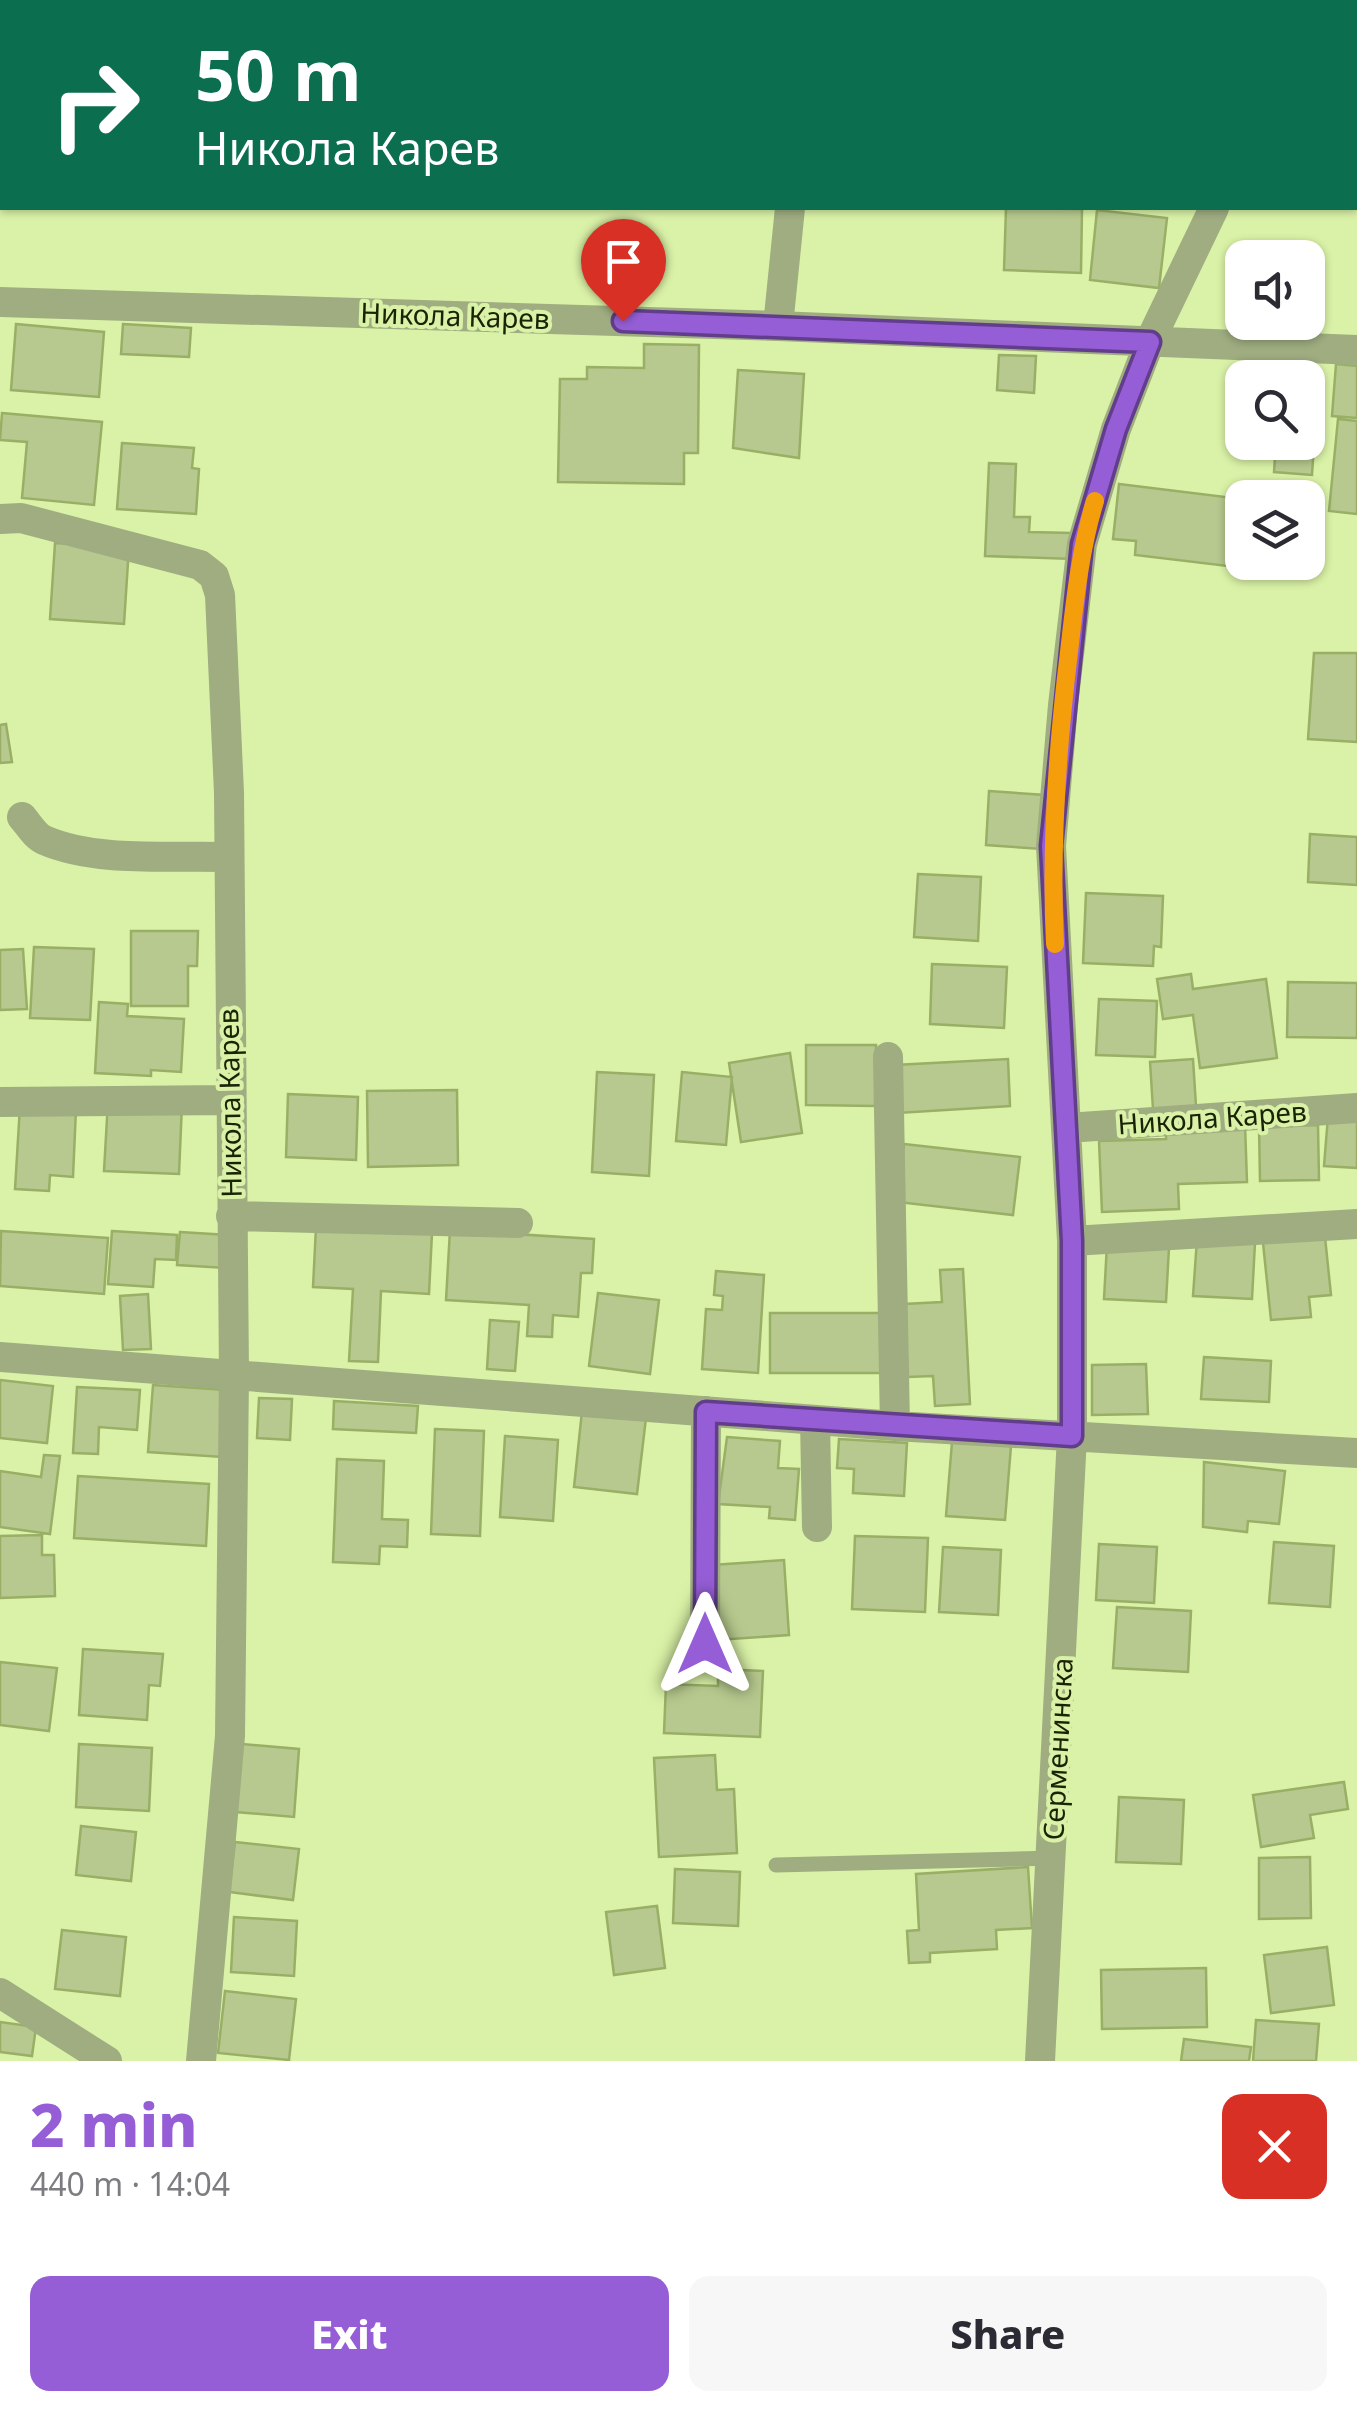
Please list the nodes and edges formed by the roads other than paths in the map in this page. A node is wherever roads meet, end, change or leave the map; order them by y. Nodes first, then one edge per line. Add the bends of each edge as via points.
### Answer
1 (790, 210) edge
2 (1213, 210) edge
3 (0, 302) edge
4 (778, 326) junction
5 (1150, 342) junction
6 (1357, 350) edge
7 (0, 519) edge
8 (22, 817) dead end
9 (227, 858) junction
10 (888, 1057) dead end
11 (229, 1100) junction
12 (0, 1102) edge
13 (1357, 1108) edge
14 (1067, 1128) junction
15 (231, 1216) junction
16 (518, 1222) dead end
17 (1357, 1224) edge
18 (1072, 1241) junction
19 (0, 1358) edge
20 (234, 1376) junction
21 (706, 1412) junction
22 (815, 1420) junction
23 (895, 1426) junction
24 (1072, 1436) junction
25 (1357, 1454) edge
26 (817, 1527) dead end
27 (705, 1644) dead end
28 (1052, 1858) junction
29 (776, 1865) dead end
30 (0, 1993) edge
31 (107, 2061) edge
32 (201, 2061) edge
33 (1040, 2061) edge

1 - 4 street
2 - 5 street
3 - 4 street, Никола Карев
4 - 5 street, Никола Карев
5 - 6 street, Никола Карев
5 - 14 street via 1082,544 1063,705 1051,846
7 - 9 street, Никола Карев via 21,518 200,566 214,576 220,595
8 - 9 street via 40,838 63,845
9 - 11 street, Никола Карев
10 - 23 street
11 - 12 street
11 - 15 street, Никола Карев
13 - 14 street, Никола Карев
14 - 18 street
15 - 16 street
15 - 20 street, Никола Карев
17 - 18 street
18 - 24 street
19 - 20 street
20 - 21 street
20 - 32 street, Никола Карев via 230,1736
21 - 22 street
21 - 27 street
22 - 23 street
22 - 26 street
23 - 24 street
24 - 25 street
24 - 28 street, Серменинска
28 - 29 lane
28 - 33 street, Серменинска
30 - 31 street

